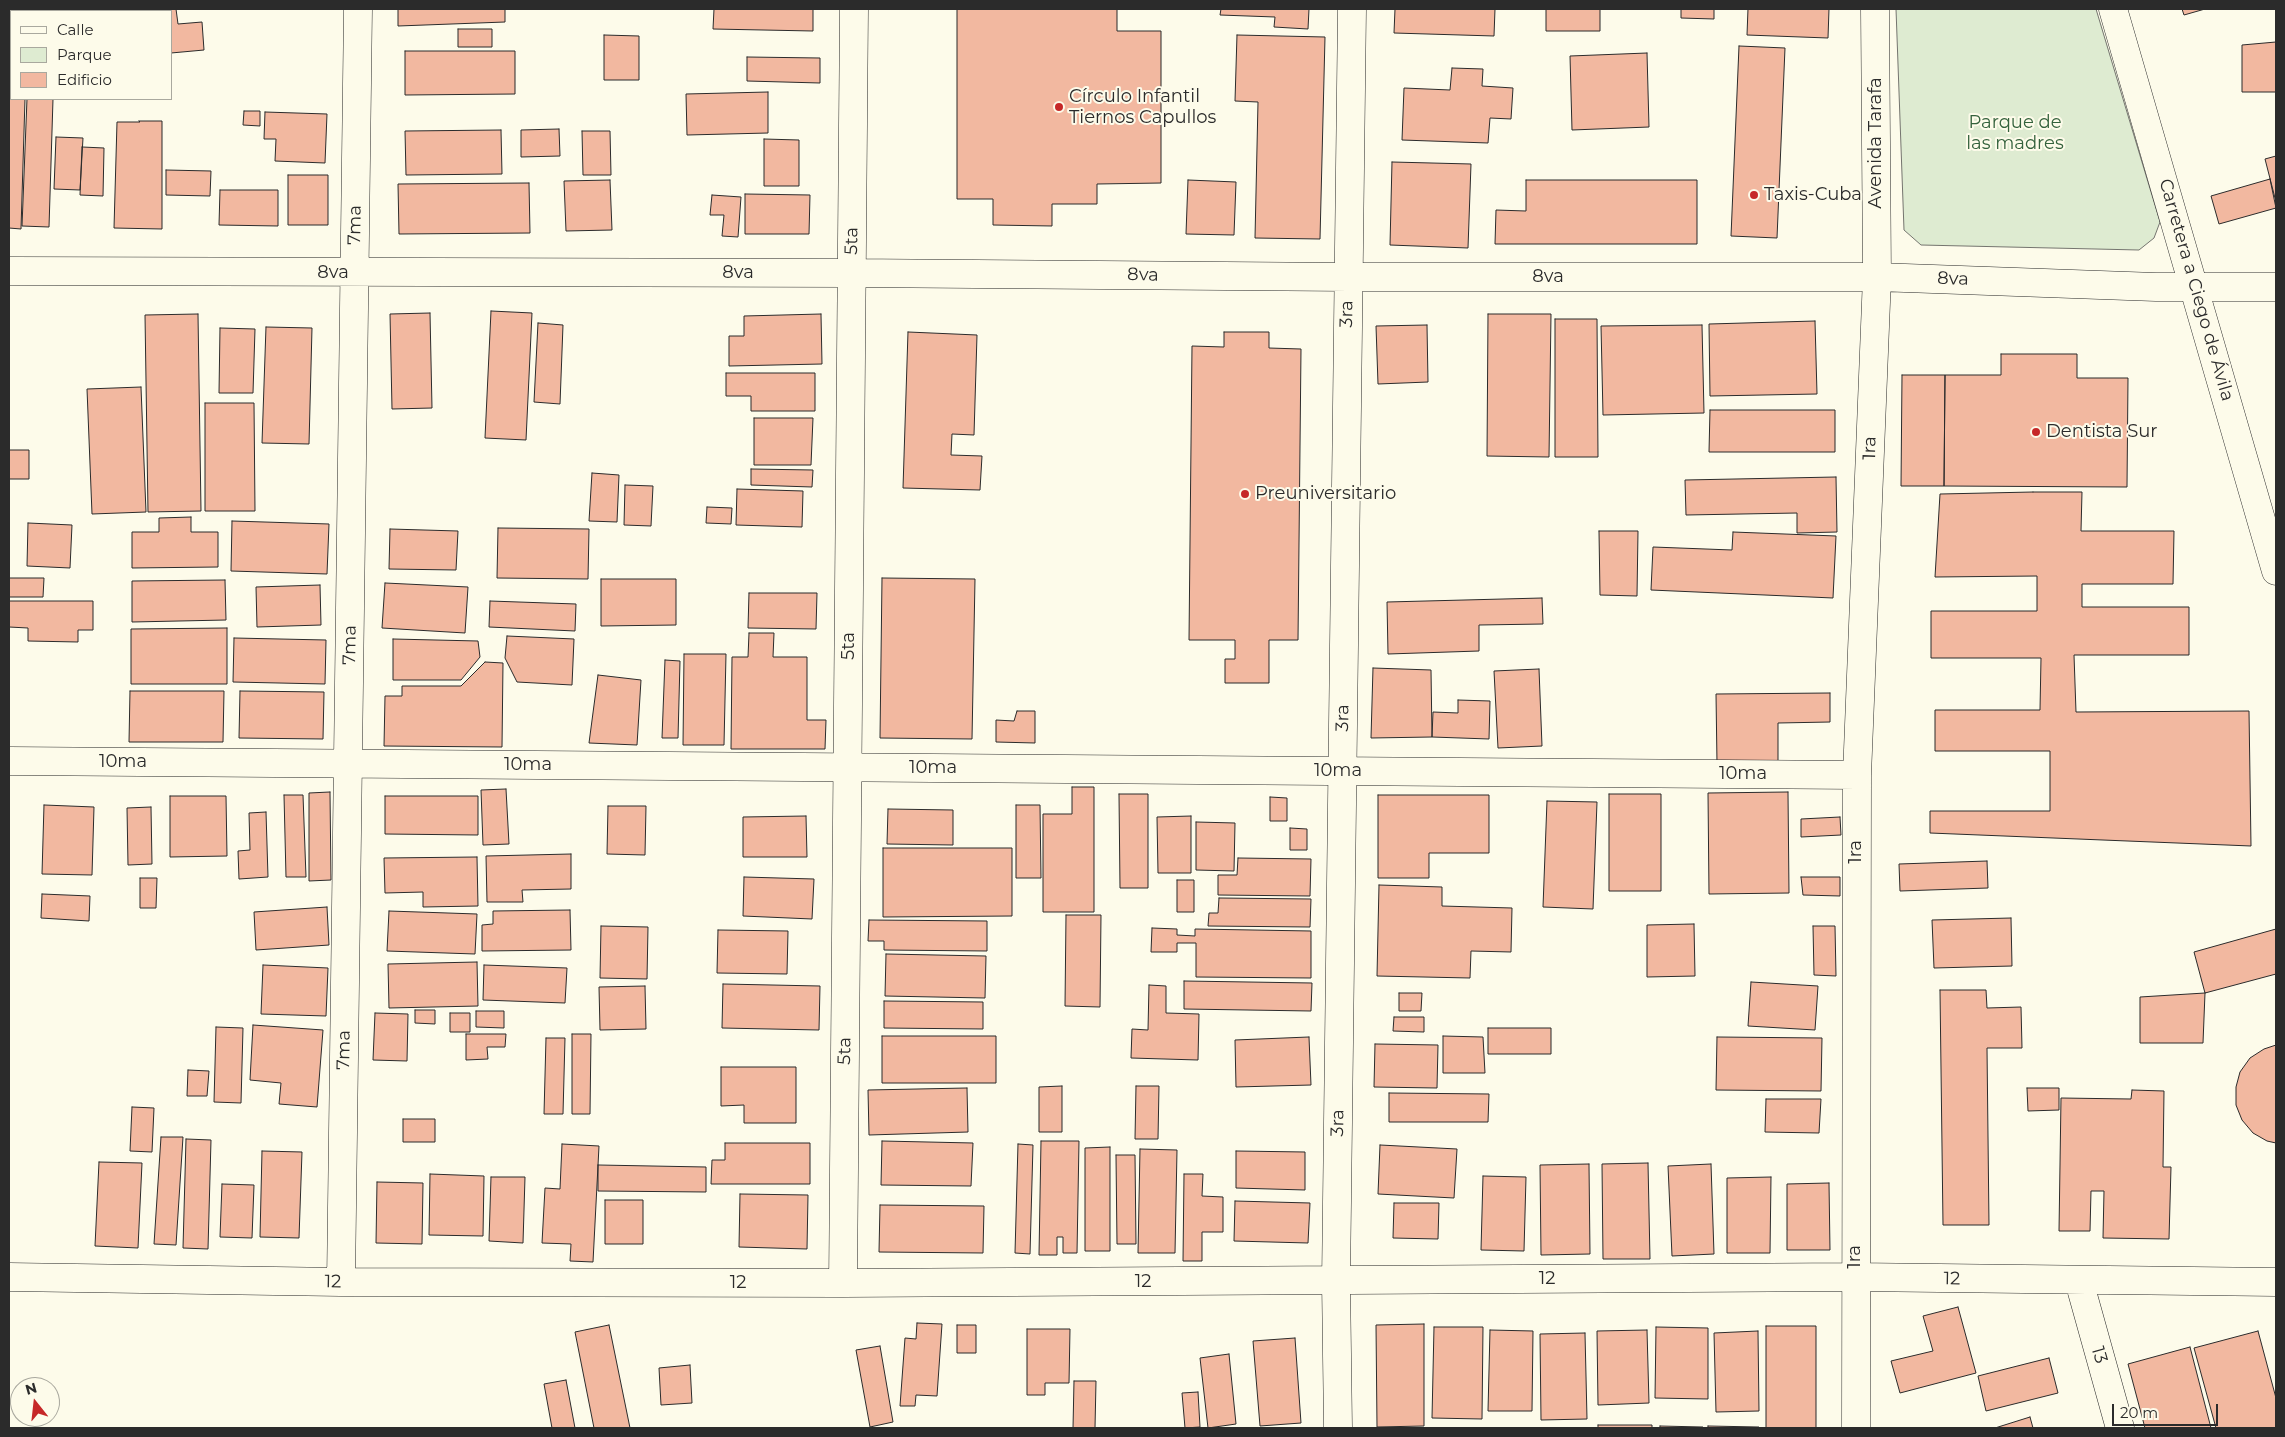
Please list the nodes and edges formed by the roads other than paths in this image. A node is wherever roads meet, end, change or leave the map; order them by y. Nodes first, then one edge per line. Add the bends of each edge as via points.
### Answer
1 (358, 9) edge
2 (854, 9) edge
3 (1352, 9) edge
4 (1875, 9) edge
5 (2113, 9) edge
6 (9, 271) edge
7 (354, 273) junction
8 (851, 273) junction
9 (1348, 277) junction
10 (1877, 277) junction
11 (2195, 287) junction
12 (2276, 287) edge
13 (2276, 572) edge
14 (9, 761) edge
15 (348, 763) junction
16 (848, 768) junction
17 (1342, 772) junction
18 (1856, 775) junction
19 (9, 1277) edge
20 (1855, 1277) junction
21 (1336, 1281) junction
22 (2079, 1281) junction
23 (341, 1282) junction
24 (2276, 1282) edge
25 (843, 1283) junction
26 (1338, 1428) edge
27 (1856, 1428) edge
28 (2120, 1428) edge

1 - 7 street, 7ma
2 - 8 street, 5ta
3 - 9 street, 3ra
4 - 10 street, Avenida Tarafa
5 - 11 street, Carretera a Ciego de Ávila
6 - 7 street, 8va
7 - 8 street, 8va
7 - 15 street, 7ma
8 - 9 street, 8va
8 - 16 street, 5ta
9 - 10 street, 8va
9 - 17 street, 3ra
10 - 11 street, 8va
10 - 18 street, 1ra
11 - 12 street, 8va
11 - 13 street, Carretera a Ciego de Ávila
14 - 15 street, 10ma
15 - 16 street, 10ma
15 - 23 street, 7ma
16 - 17 street, 10ma
16 - 25 street, 5ta
17 - 18 street, 10ma
17 - 21 street, 3ra
18 - 20 street, 1ra
19 - 23 street, 12
20 - 21 street, 12
20 - 22 street, 12
20 - 27 street, 1ra
21 - 25 street, 12
21 - 26 street, 3ra
22 - 24 street, 12
22 - 28 street, 13
23 - 25 street, 12

